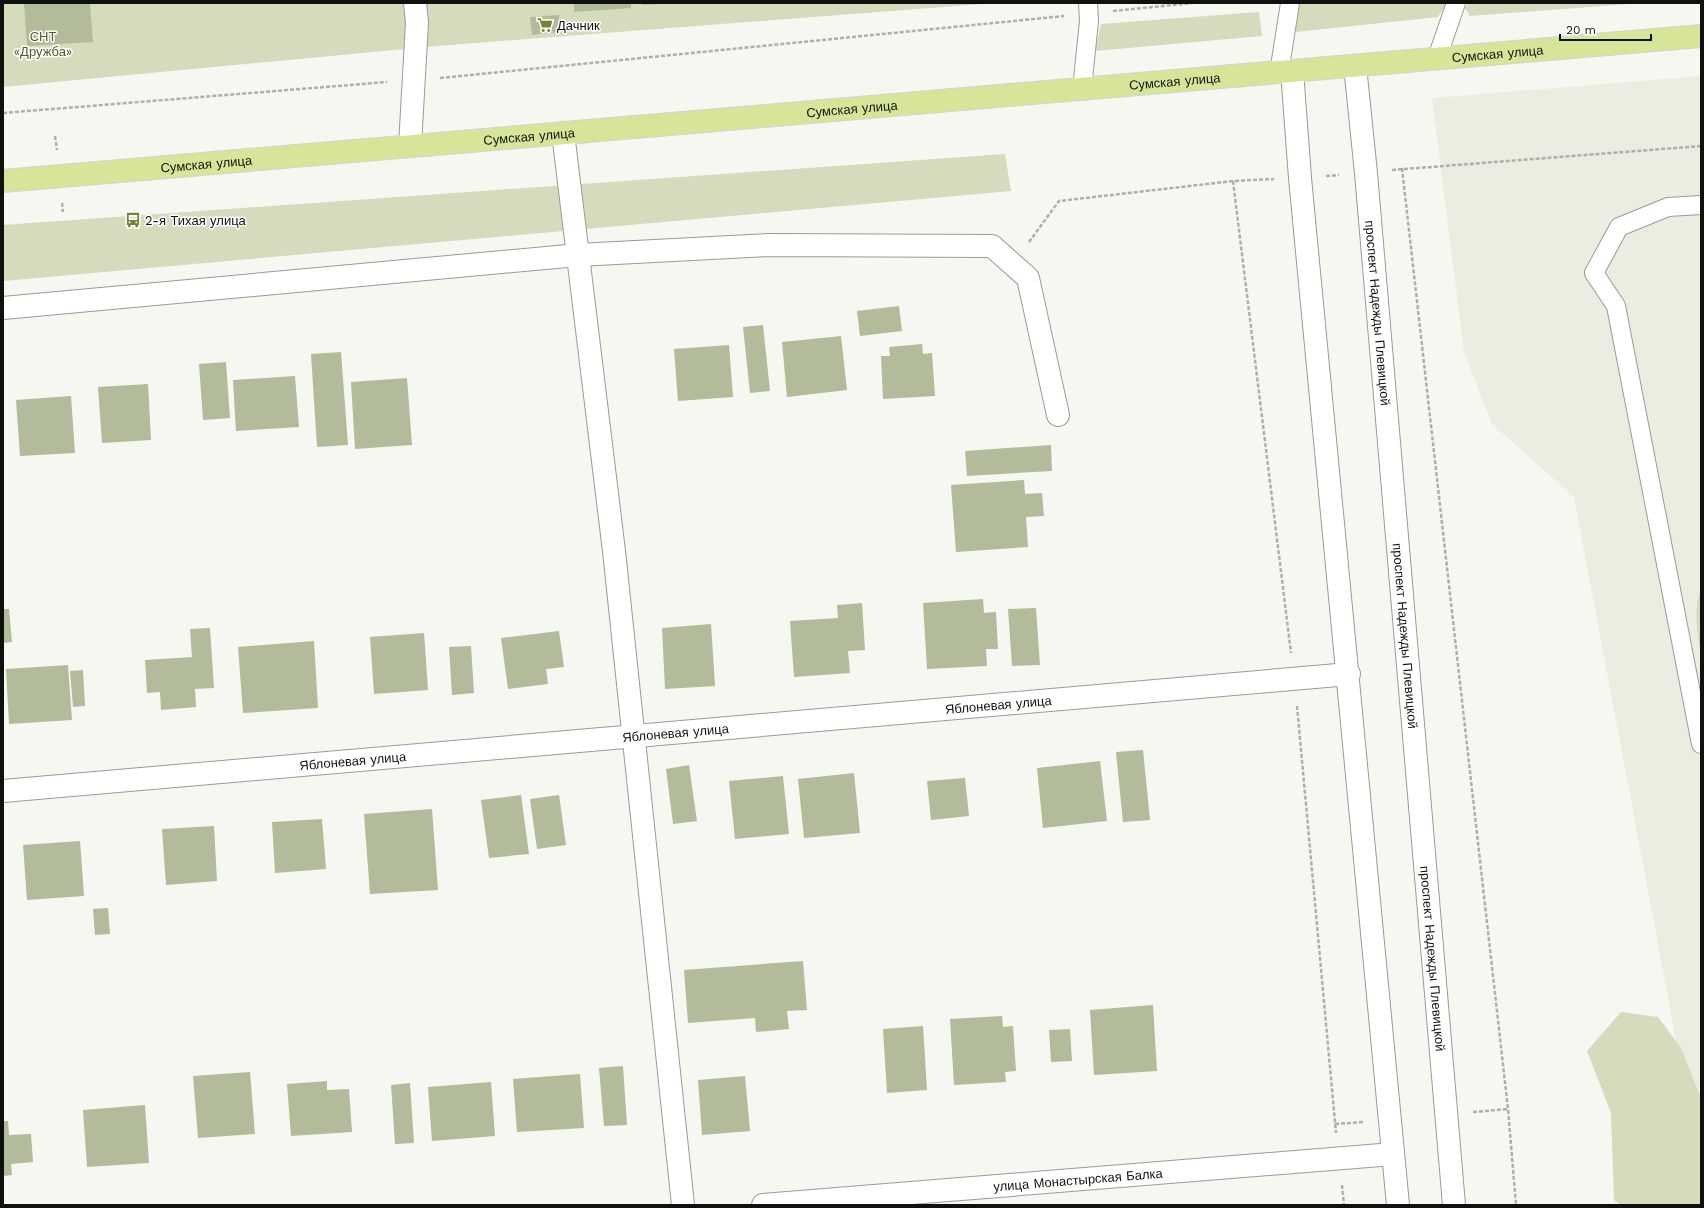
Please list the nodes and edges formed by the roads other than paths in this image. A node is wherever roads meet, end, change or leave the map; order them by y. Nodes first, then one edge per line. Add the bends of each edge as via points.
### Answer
1 (415, 3) edge
2 (1290, 3) edge
3 (1456, 3) edge
4 (1088, 8) edge
5 (1701, 36) edge
6 (1437, 58) junction
7 (1355, 66) junction
8 (1286, 72) junction
9 (1082, 89) junction
10 (563, 133) junction
11 (410, 146) junction
12 (3, 181) edge
13 (1701, 205) edge
14 (578, 255) junction
15 (3, 308) edge
16 (1058, 415) dead end
17 (1349, 674) junction
18 (632, 737) junction
19 (1701, 744) edge
20 (3, 791) edge
21 (1393, 1154) junction
22 (683, 1205) edge
23 (763, 1205) edge
24 (1398, 1205) edge
25 (1454, 1205) edge

1 - 11 street via 417,22
2 - 8 lane
3 - 6 lane
4 - 9 lane
5 - 6 main road, Сумская улица
6 - 7 main road, Сумская улица
7 - 8 main road, Сумская улица
7 - 25 street, проспект Надежды Плевицкой
8 - 9 main road, Сумская улица
8 - 17 street via 1300,178
9 - 10 main road, Сумская улица
10 - 11 main road, Сумская улица
10 - 14 street
11 - 12 main road, Сумская улица
13 - 19 lane via 1668,207 1619,227 1594,273 1616,306
14 - 15 street
14 - 16 street via 768,245 992,246 1028,278
14 - 18 street via 614,552
17 - 18 street, Яблоневая улица
17 - 21 street
18 - 20 street, Яблоневая улица
18 - 22 street
21 - 23 street, улица Монастырская Балка
21 - 24 street

